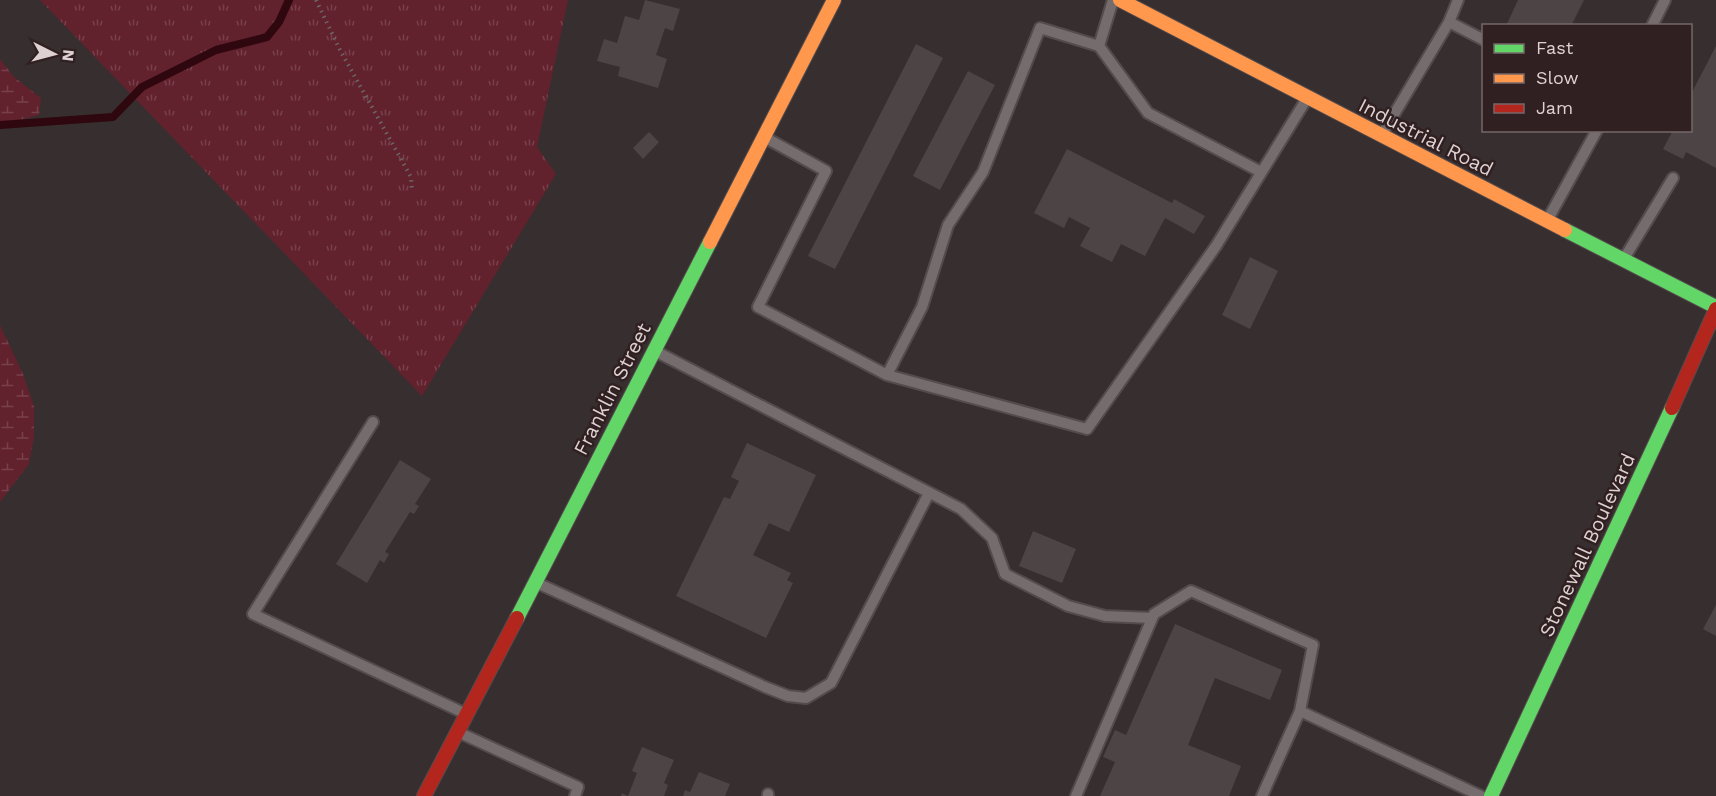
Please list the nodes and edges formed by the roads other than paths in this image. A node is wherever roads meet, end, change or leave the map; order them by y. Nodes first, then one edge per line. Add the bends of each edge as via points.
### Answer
1 (834, 0) edge
2 (1113, 0) edge
3 (1120, 0) edge
4 (1458, 0) edge
5 (1665, 0) edge
6 (1449, 22) junction
7 (1653, 24) edge
8 (1482, 39) edge
9 (1099, 46) junction
10 (1308, 98) junction
11 (1596, 132) edge
12 (764, 136) junction
13 (1382, 136) junction
14 (1261, 172) junction
15 (1673, 178) dead end
16 (1547, 221) junction
17 (1623, 260) junction
18 (1716, 308) edge
19 (654, 350) junction
20 (887, 375) junction
21 (373, 422) dead end
22 (929, 493) junction
23 (535, 582) junction
24 (1152, 618) junction
25 (1300, 711) junction
26 (467, 715) junction
27 (457, 732) junction
28 (424, 796) edge
29 (575, 796) edge
30 (1076, 796) edge
31 (1262, 796) edge
32 (1480, 796) edge
33 (1491, 796) edge

1 - 12 street, Franklin Street
2 - 9 lane
3 - 10 street, Industrial Road
4 - 6 lane
5 - 7 lane
6 - 8 lane
6 - 13 lane
9 - 14 lane via 1148,113
9 - 20 lane via 1040,28 983,172 948,225 922,307
10 - 13 street, Industrial Road
10 - 14 lane
11 - 16 lane
12 - 19 street, Franklin Street
12 - 20 lane via 826,171 758,307
13 - 16 street, Industrial Road
14 - 20 lane via 1216,246 1087,429
15 - 17 lane
16 - 17 street, Industrial Road
17 - 18 street, Industrial Road
18 - 33 street, Stonewall Boulevard
19 - 22 lane
19 - 23 street, Franklin Street
21 - 26 lane via 253,614
22 - 23 lane via 831,683 806,698 765,687
22 - 24 lane via 961,509 992,538 1005,574 1068,606 1105,616
23 - 26 street, Franklin Street
24 - 25 lane via 1191,591 1313,645
24 - 30 lane
25 - 31 lane
25 - 32 lane
26 - 27 street, Franklin Street
27 - 28 street, Franklin Street
27 - 29 lane via 578,787

